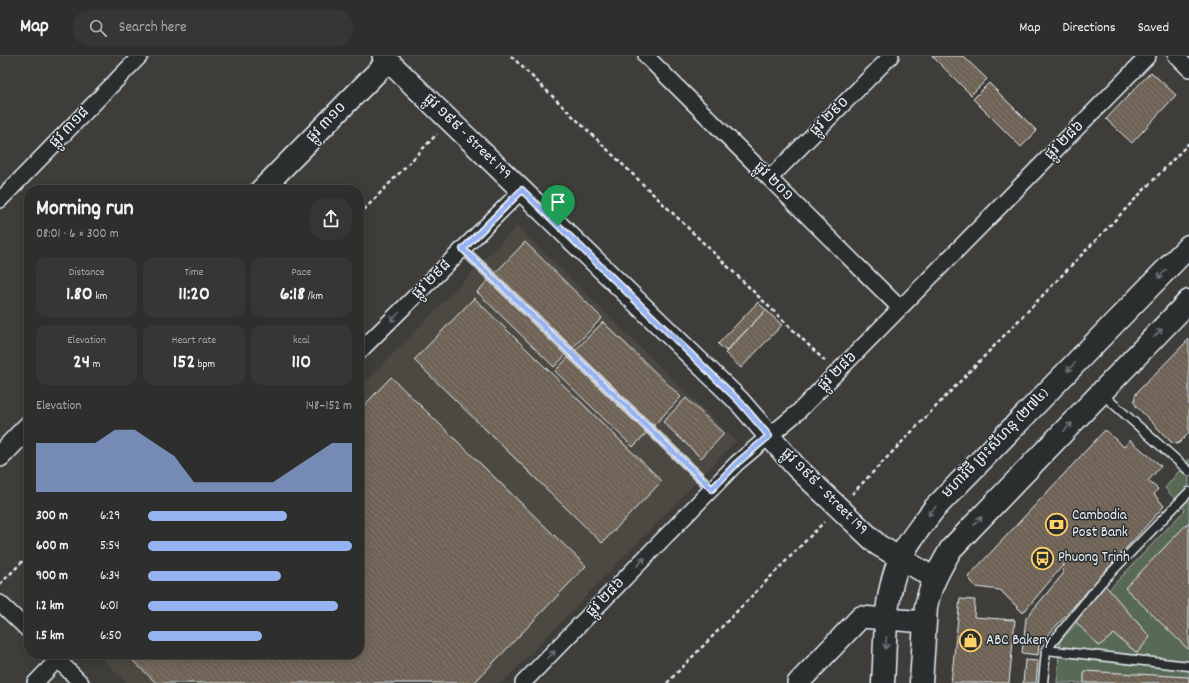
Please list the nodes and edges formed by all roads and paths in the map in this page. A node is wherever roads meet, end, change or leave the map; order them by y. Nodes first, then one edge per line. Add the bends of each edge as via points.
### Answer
1 (140, 56) edge
2 (511, 56) edge
3 (646, 56) edge
4 (891, 56) edge
5 (1148, 56) edge
6 (1176, 56) edge
7 (388, 58) edge
8 (1189, 69) edge
9 (450, 121) junction
10 (1189, 144) edge
11 (770, 178) junction
12 (266, 185) edge
13 (522, 190) junction
14 (0, 200) edge
15 (364, 210) edge
16 (1189, 246) edge
17 (463, 249) junction
18 (1189, 301) edge
19 (900, 308) junction
20 (364, 347) edge
21 (837, 372) junction
22 (1101, 393) junction
23 (24, 431) edge
24 (769, 436) junction
25 (0, 456) edge
26 (1189, 471) edge
27 (712, 489) junction
28 (1189, 492) edge
29 (839, 508) junction
30 (900, 558) junction
31 (24, 559) edge
32 (934, 578) junction
33 (0, 584) edge
34 (0, 603) edge
35 (887, 620) junction
36 (925, 622) junction
37 (24, 627) edge
38 (1046, 650) junction
39 (55, 659) edge
40 (61, 659) edge
41 (1189, 666) edge
42 (35, 683) edge
43 (82, 683) edge
44 (523, 683) edge
45 (667, 683) edge
46 (798, 683) edge
47 (883, 683) edge
48 (921, 683) edge
49 (1043, 683) edge

1 - 14 street, ផ្លូវ ៣១៨
2 - 21 path
3 - 11 street, ផ្លូវ ២០១
4 - 11 street, ផ្លូវ ២៩០
5 - 19 street, ផ្លូវ ២៨៦
6 - 8 street
7 - 9 street, ផ្លូវ ១៩៩ - Street 199
7 - 12 street, ផ្លូវ ៣១០
9 - 13 street, ផ្លូវ ១៩៩ - Street 199
9 - 15 path
10 - 29 path
11 - 19 street, ផ្លូវ ២០១
13 - 17 street, ផ្លូវ ២៩៨
13 - 24 street, ផ្លូវ ១៩៩ - Street 199 via 739,401
16 -> 30 main road, មហាវិថី ព្រះសីហនុ (២៧៤) via 934,509
17 -> 20 street, ផ្លូវ ២៩៨
17 - 27 lane
22 -> 18 main road
19 - 21 street, ផ្លូវ ២៨៦
21 - 24 street, ផ្លូវ ២៨៦ via 797,413
22 - 26 lane
32 -> 22 main road via 951,549
23 - 25 street
24 - 27 street, ផ្លូវ ២៨៦ via 737,463
24 - 29 street, ផ្លូវ ១៩៩ - Street 199 via 796,467
44 -> 27 street, ផ្លូវ ២៨៦
28 - 38 lane via 1100,584
29 - 30 street, ផ្លូវ ១៩៩ - Street 199 via 878,544
29 - 45 path
30 - 32 street, ផ្លូវ ១៩៩ - Street 199
30 - 35 main road, មហាវិថី ព្រះសីហនុ (២៧៤) via 892,579
31 - 33 path
32 - 36 main road via 928,595
34 - 37 street
35 - 36 street
35 - 46 street via 861,617
35 -> 47 main road, មហាវិថី ព្រះសីហនុ (២៧៤)
36 - 48 main road
38 - 41 lane
38 - 49 lane
39 - 42 street
40 - 43 street

